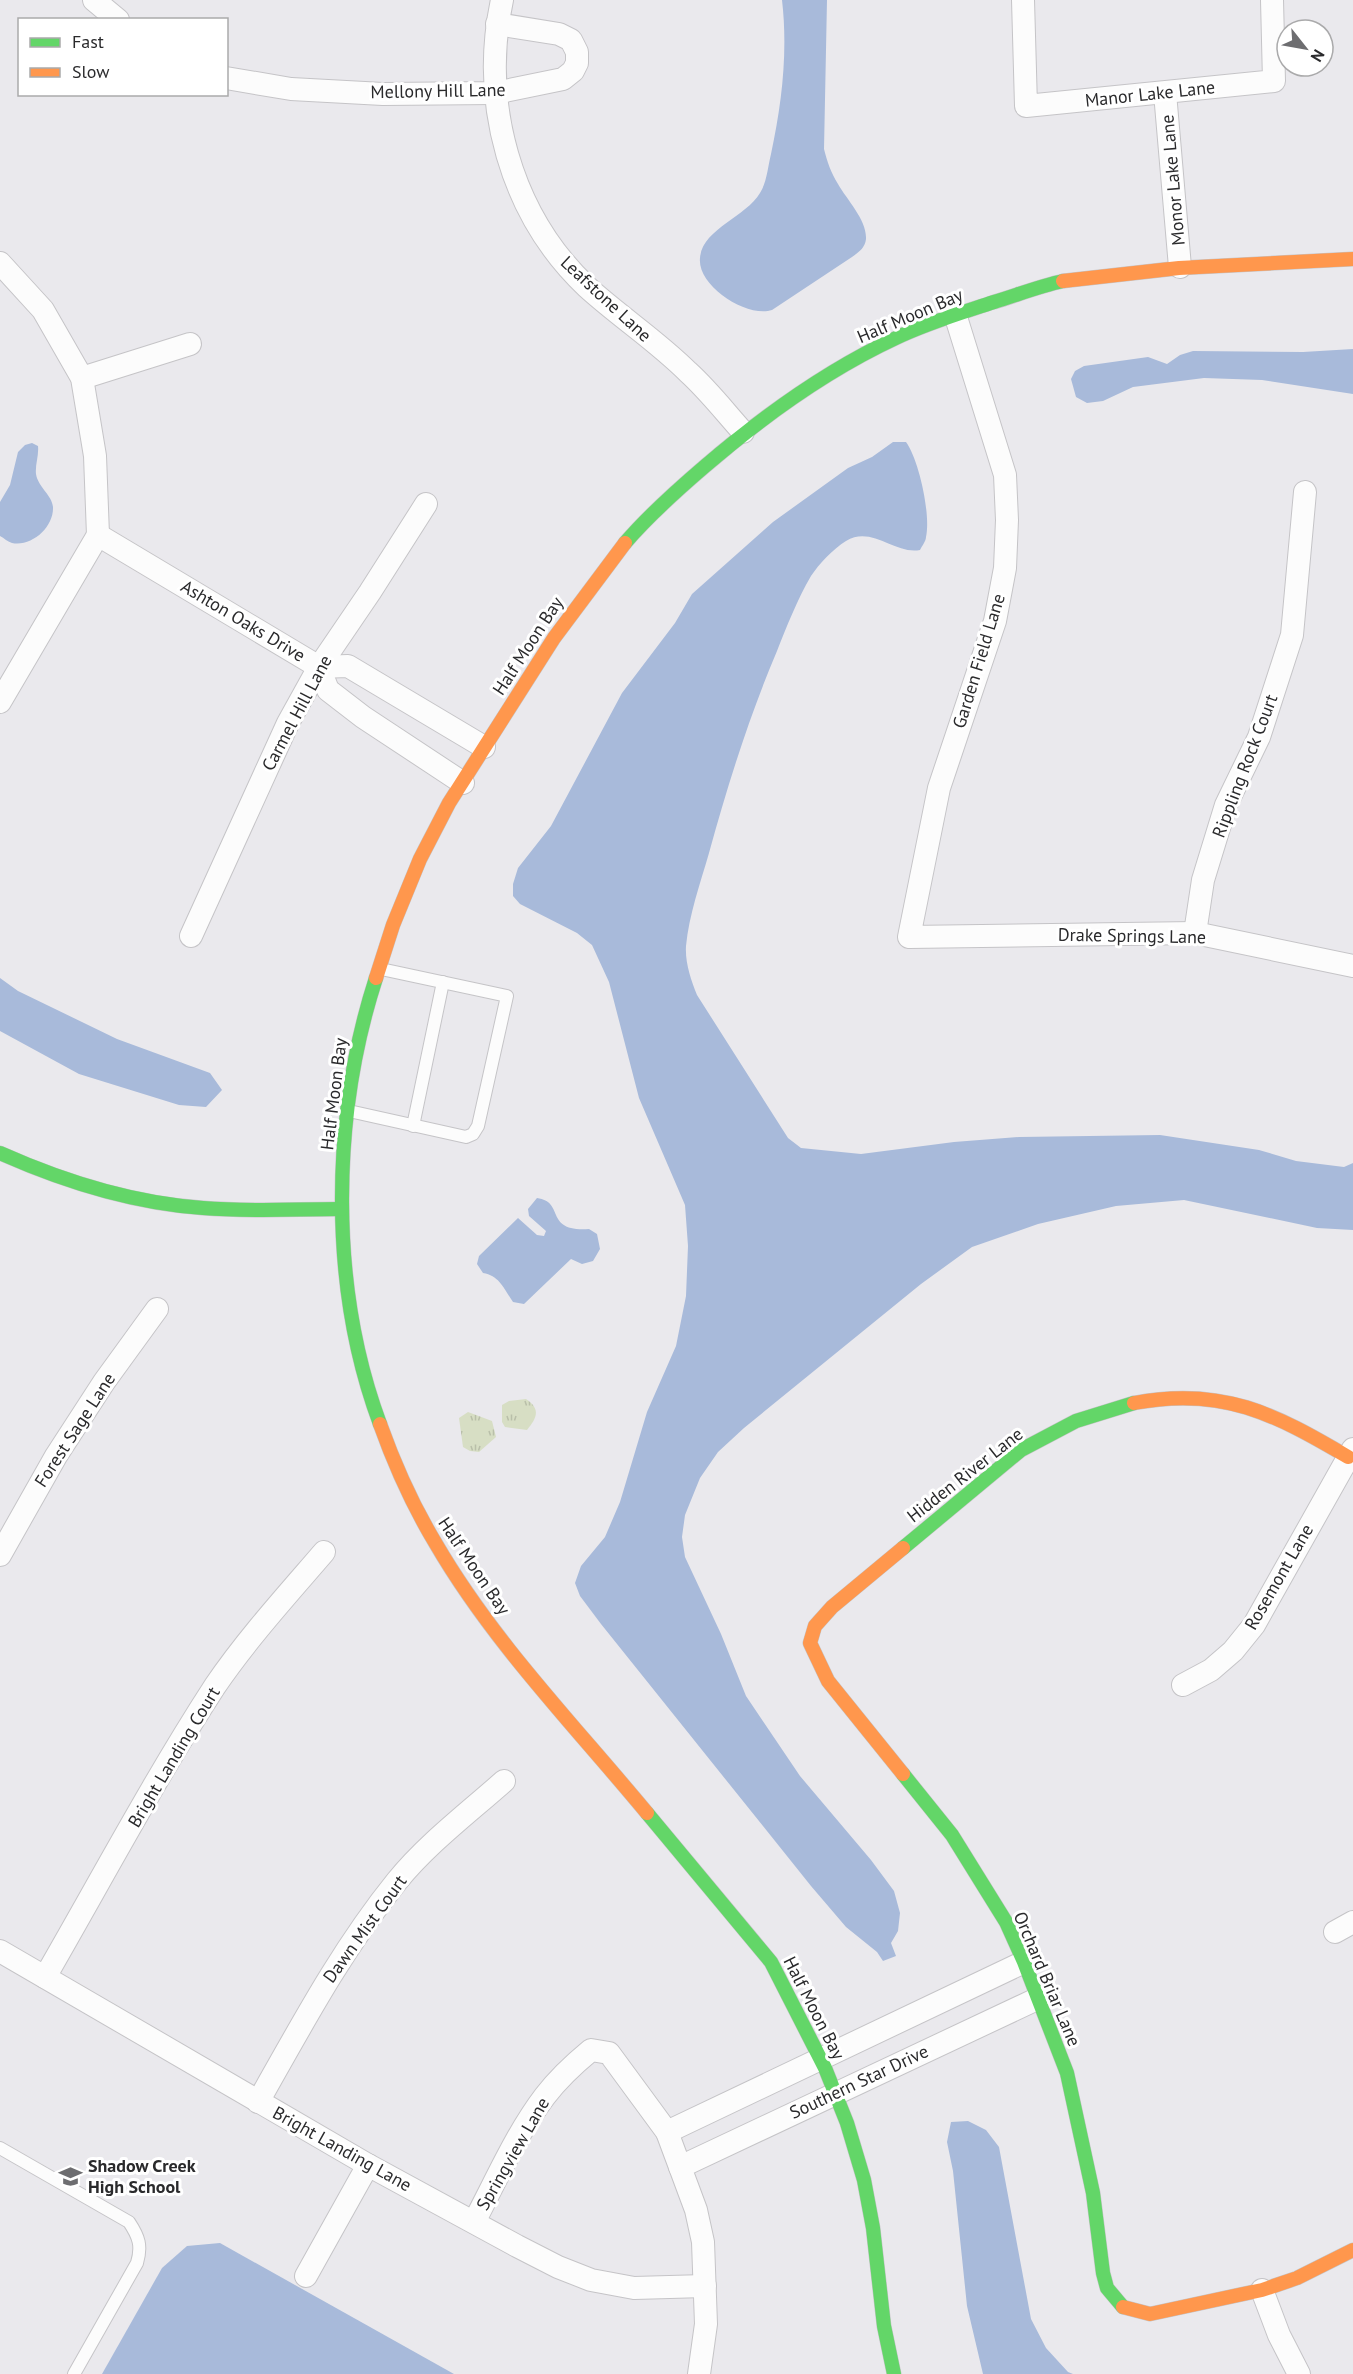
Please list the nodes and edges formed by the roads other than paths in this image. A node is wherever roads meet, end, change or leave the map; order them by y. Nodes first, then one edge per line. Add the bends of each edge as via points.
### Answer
1 (94, 0) edge
2 (502, 0) edge
3 (1023, 0) edge
4 (1272, 0) edge
5 (116, 18) edge
6 (497, 24) junction
7 (228, 78) edge
8 (495, 93) junction
9 (1165, 93) junction
10 (1353, 259) edge
11 (0, 263) edge
12 (1180, 267) junction
13 (955, 314) junction
14 (190, 344) dead end
15 (82, 378) junction
16 (743, 432) junction
17 (1305, 492) dead end
18 (426, 504) dead end
19 (98, 535) junction
20 (319, 667) junction
21 (0, 702) edge
22 (484, 747) junction
23 (462, 783) junction
24 (1195, 933) junction
25 (191, 936) dead end
26 (909, 937) joint
27 (1353, 966) edge
28 (377, 968) junction
29 (443, 982) junction
30 (348, 1111) junction
31 (413, 1126) junction
32 (0, 1153) edge
33 (341, 1209) junction
34 (157, 1309) dead end
35 (1350, 1453) edge
36 (324, 1552) dead end
37 (0, 1555) edge
38 (810, 1643) joint
39 (1183, 1685) dead end
40 (504, 1781) dead end
41 (0, 1951) edge
42 (1024, 1962) junction
43 (45, 1977) junction
44 (1040, 1998) junction
45 (820, 2059) junction
46 (836, 2092) junction
47 (258, 2102) junction
48 (667, 2132) junction
49 (0, 2148) edge
50 (368, 2165) junction
51 (680, 2167) junction
52 (474, 2222) junction
53 (1353, 2250) edge
54 (306, 2276) dead end
55 (705, 2286) junction
56 (1262, 2290) junction
57 (74, 2374) edge
58 (699, 2374) edge
59 (894, 2374) edge
60 (1299, 2374) edge

1 - 5 street
2 - 6 street, Leafstone Lane
3 - 9 street, Manor Lake Lane via 1026,106
4 - 9 street, Manor Lake Lane via 1274,81
6 - 8 street, Leafstone Lane via 493,58
6 - 8 street, Mellony Hill Lane via 559,34 571,40 577,63 563,79
7 - 8 street, Mellony Hill Lane via 291,89
8 - 16 street, Leafstone Lane via 510,167 542,235 587,286 688,372
9 - 12 street, Monor Lake Lane
10 - 12 street, Half Moon Bay
11 - 15 street via 43,310
12 - 13 street, Half Moon Bay via 1059,282
13 - 16 street, Half Moon Bay via 894,339 809,385
13 - 26 street, Garden Field Lane via 1005,475 1005,568 995,621 939,788
14 - 15 street
15 - 19 street via 95,456
16 - 22 street, Half Moon Bay via 647,516 610,560 572,610
17 - 24 street, Rippling Rock Court via 1292,635 1259,737 1226,805 1203,880
18 - 20 street, Carmel Hill Lane
19 - 20 street, Ashton Oaks Drive
19 - 21 street
20 - 22 street, Ashton Oaks Drive via 348,666
20 - 23 street via 328,690
20 - 25 street, Carmel Hill Lane via 288,723
22 - 23 street, Half Moon Bay
23 - 28 street, Half Moon Bay via 422,854
24 - 26 street, Drake Springs Lane
24 - 27 street, Drake Springs Lane
28 - 29 lane
28 - 30 street, Half Moon Bay via 353,1064
29 - 31 lane
29 - 31 lane via 507,996 504,1015 473,1134 466,1137
30 - 31 lane
30 - 33 street, Half Moon Bay
32 - 33 street via 79,1184 144,1200 231,1210
33 - 45 street, Half Moon Bay via 359,1357 400,1476 422,1520 494,1630 771,1962 801,2014
34 - 37 street, Forest Sage Lane via 56,1455
35 - 38 street, Hidden River Lane via 1258,1409 1218,1401 1181,1397 1099,1411 1020,1451 832,1607 815,1626
35 - 39 street, Rosemont Lane via 1254,1624 1233,1651 1211,1670
36 - 43 street, Bright Landing Court via 217,1684
38 - 42 street, Orchard Briar Lane via 828,1681 952,1835 1006,1922
40 - 47 street, Dawn Mist Court via 398,1880 321,1991
41 - 43 street, Bright Landing Lane
42 - 44 street, Orchard Briar Lane
42 - 45 street, Southern Star Drive
43 - 47 street, Bright Landing Lane
44 - 46 street, Southern Star Drive
44 - 56 street, Orchard Briar Lane via 1067,2073 1083,2140 1107,2288 1124,2307 1150,2314
45 - 46 street, Half Moon Bay
45 - 48 street, Southern Star Drive
46 - 51 street, Southern Star Drive
46 - 59 street, Half Moon Bay via 865,2180 886,2347
47 - 50 street, Bright Landing Lane
48 - 51 street
48 - 52 street, Springview Lane via 609,2053 591,2050 545,2097
49 - 57 lane via 129,2222 137,2234 137,2263
50 - 52 street, Bright Landing Lane
50 - 54 street
51 - 55 street via 703,2242
52 - 55 street, Bright Landing Lane via 558,2267 591,2280 634,2288
53 - 56 street via 1297,2278
55 - 58 street via 706,2324
56 - 60 street

